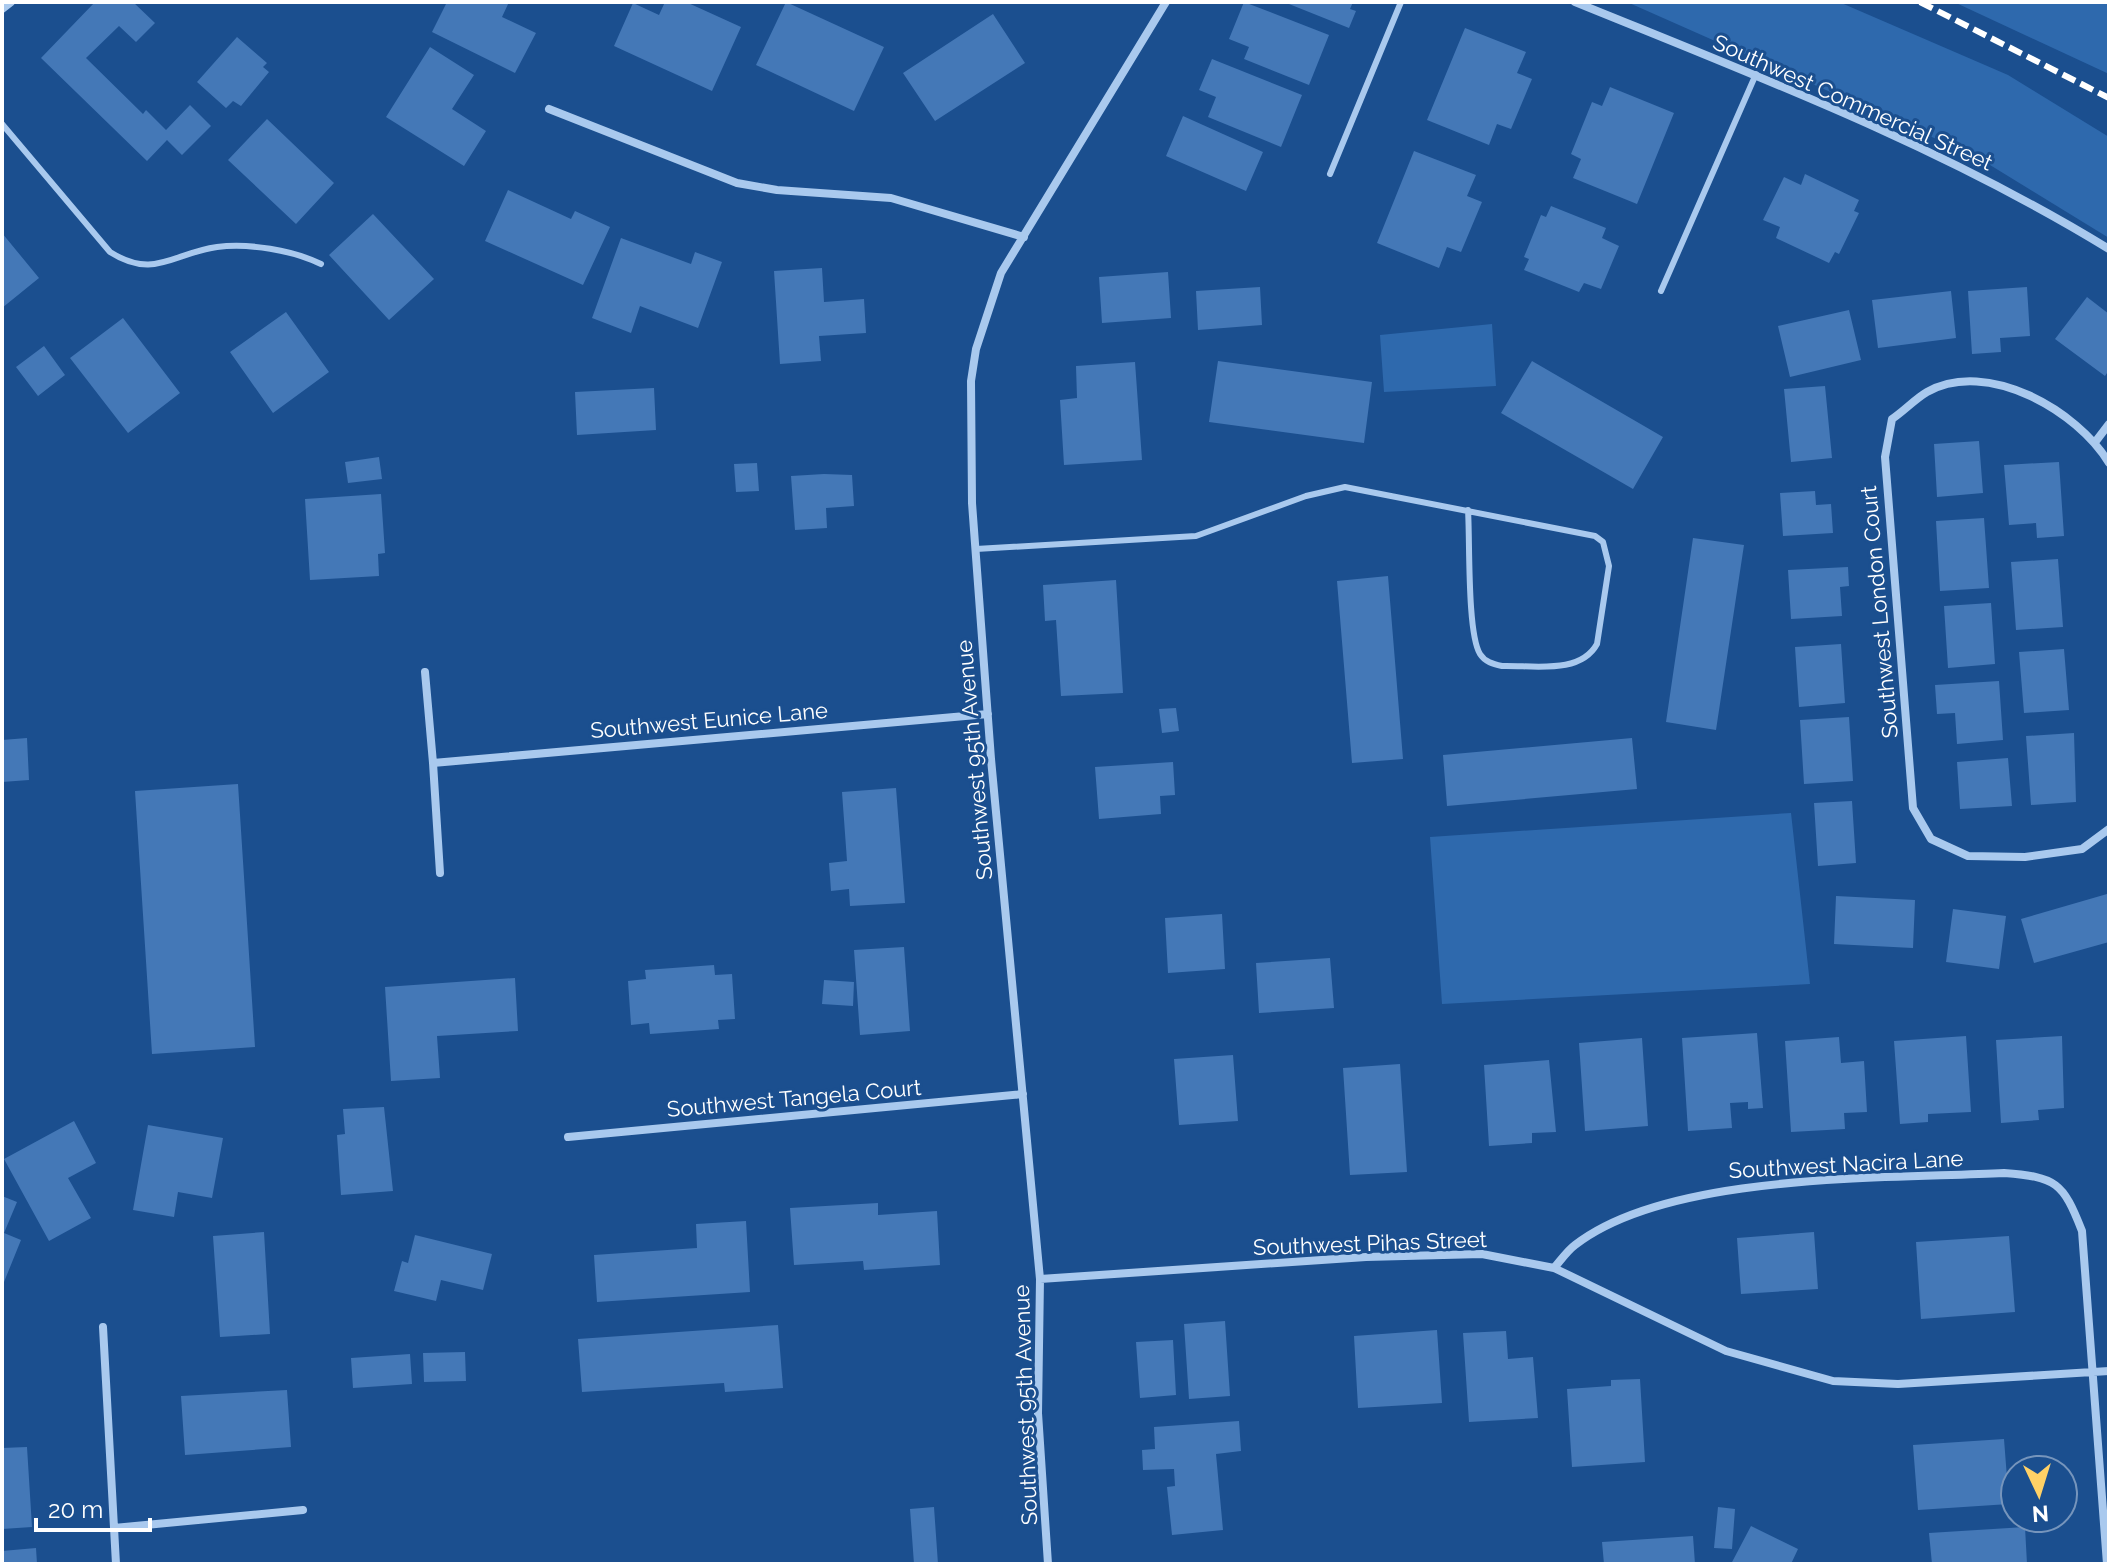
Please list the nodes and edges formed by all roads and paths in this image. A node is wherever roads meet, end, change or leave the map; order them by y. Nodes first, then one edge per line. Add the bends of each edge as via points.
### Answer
1 (11, 2) edge
2 (1166, 2) edge
3 (1401, 2) edge
4 (1575, 2) edge
5 (2, 9) edge
6 (1756, 74) junction
7 (549, 109) dead end
8 (2, 124) edge
9 (1330, 174) dead end
10 (1024, 237) junction
11 (2109, 249) edge
12 (321, 264) dead end
13 (1661, 291) dead end
14 (2109, 424) edge
15 (2096, 441) junction
16 (2109, 463) edge
17 (1468, 510) junction
18 (976, 549) junction
19 (425, 672) dead end
20 (988, 714) junction
21 (433, 763) junction
22 (2109, 829) edge
23 (440, 873) dead end
24 (1023, 1094) junction
25 (568, 1137) dead end
26 (1554, 1268) junction
27 (1040, 1279) junction
28 (103, 1327) dead end
29 (2109, 1371) edge
30 (2092, 1372) junction
31 (303, 1510) dead end
32 (114, 1528) junction
33 (116, 1564) edge
34 (1048, 1564) edge
35 (2107, 1564) edge

1 - 5 street
2 - 10 street, Southwest 95th Avenue
3 - 9 lane
4 - 6 street, Southwest Commercial Street
6 - 11 street, Southwest Commercial Street via 1937,155
6 - 13 lane
7 - 10 street via 737,183 905,200
8 - 12 lane via 110,252 130,265 153,265 218,247 301,254
10 - 18 street, Southwest 95th Avenue via 1001,273 972,370
14 - 15 street
15 - 16 street, Southwest London Court
15 - 22 street, Southwest London Court via 2052,406 2011,389 1970,381 1929,391 1892,419 1885,457 1913,808 1931,839 1968,856 2025,857 2082,849
17 - 17 lane via 1603,542 1609,566 1591,655 1572,664 1502,666 1480,655 1474,634
17 - 18 lane via 1345,487 1196,536
18 - 20 street, Southwest 95th Avenue
19 - 21 street
20 - 21 street, Southwest Eunice Lane
20 - 24 street, Southwest 95th Avenue
21 - 23 street
24 - 25 street, Southwest Tangela Court
24 - 27 street, Southwest 95th Avenue
26 - 27 street, Southwest Pihas Street via 1482,1254
26 - 30 street, Southwest Pihas Street via 1726,1351 1833,1381 1898,1384
26 - 30 street, Southwest Nacira Lane via 1574,1245 1612,1223 1726,1188 2004,1173 2046,1177 2070,1200 2082,1231
27 - 34 street, Southwest 95th Avenue via 1038,1413
28 - 32 street
29 - 30 street, Southwest Pihas Street
30 - 35 street
31 - 32 street
32 - 33 street

